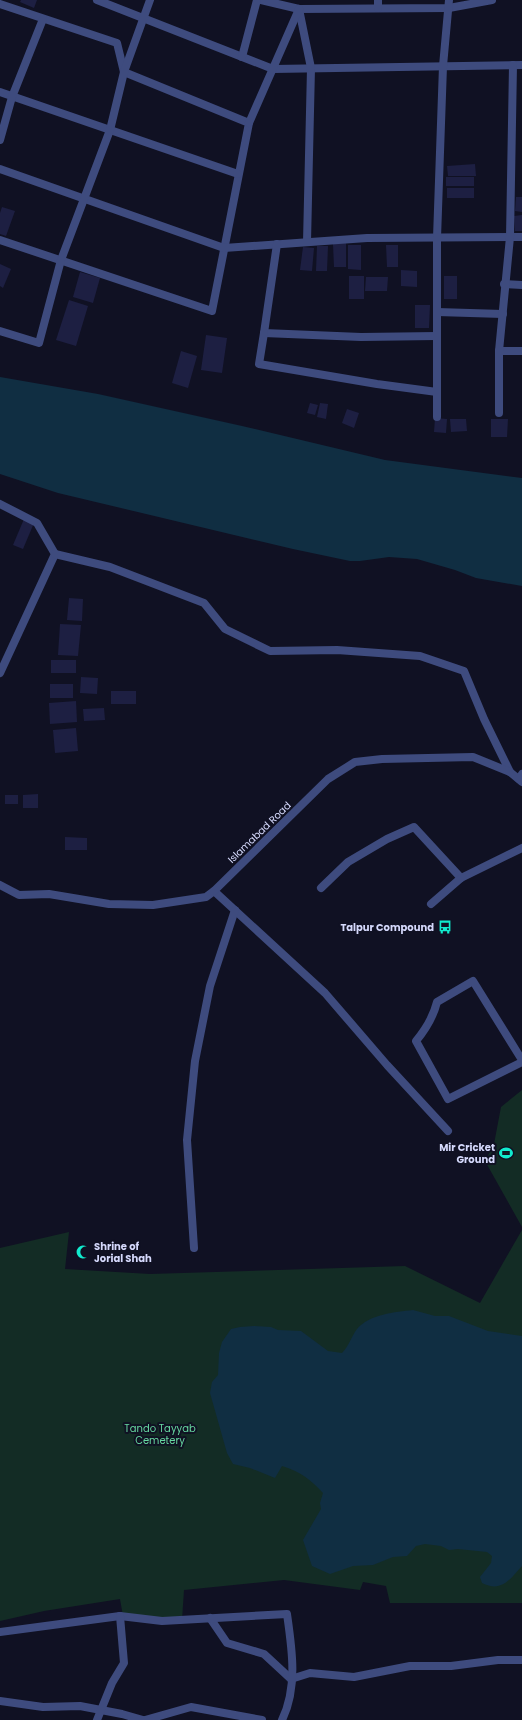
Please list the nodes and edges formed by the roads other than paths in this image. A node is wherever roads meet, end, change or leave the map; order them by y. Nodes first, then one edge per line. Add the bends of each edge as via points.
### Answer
1 (97, 0) edge
2 (150, 0) edge
3 (257, 0) edge
4 (261, 0) edge
5 (492, 0) edge
6 (0, 4) edge
7 (378, 4) edge
8 (449, 4) edge
9 (300, 9) junction
10 (43, 19) junction
11 (144, 19) junction
12 (242, 57) junction
13 (522, 65) edge
14 (443, 66) junction
15 (513, 66) junction
16 (311, 68) junction
17 (272, 69) junction
18 (124, 72) junction
19 (0, 92) edge
20 (12, 96) junction
21 (249, 123) junction
22 (110, 130) junction
23 (0, 140) edge
24 (0, 169) edge
25 (238, 174) junction
26 (84, 198) junction
27 (510, 237) junction
28 (522, 237) edge
29 (437, 238) junction
30 (0, 240) edge
31 (307, 242) junction
32 (278, 244) junction
33 (224, 248) junction
34 (61, 260) junction
35 (504, 284) junction
36 (522, 285) edge
37 (437, 312) junction
38 (503, 314) junction
39 (0, 331) edge
40 (264, 333) junction
41 (437, 336) junction
42 (500, 351) junction
43 (522, 352) edge
44 (437, 392) junction
45 (499, 413) dead end
46 (437, 417) dead end
47 (0, 504) edge
48 (55, 554) junction
49 (0, 673) edge
50 (510, 772) junction
51 (521, 778) edge
52 (522, 848) edge
53 (461, 878) junction
54 (0, 886) edge
55 (322, 888) dead end
56 (214, 891) junction
57 (431, 904) dead end
58 (235, 910) junction
59 (522, 1061) edge
60 (448, 1132) dead end
61 (194, 1248) dead end
62 (120, 1616) junction
63 (210, 1618) junction
64 (0, 1632) edge
65 (522, 1660) edge
66 (291, 1679) junction
67 (0, 1701) edge
68 (101, 1710) junction
69 (97, 1720) edge
70 (144, 1720) edge
71 (262, 1720) edge
72 (282, 1720) edge

1 - 11 street
2 - 11 street
3 - 12 street
4 - 9 street
5 - 8 street
6 - 10 street
7 - 8 street
7 - 9 street
8 - 14 street
9 - 16 street
9 - 17 street
10 - 18 street via 117,43
10 - 20 street
11 - 12 street
11 - 18 street
12 - 17 street
13 - 15 street
14 - 15 street
14 - 16 street
14 - 29 street
15 - 27 street
16 - 17 street
16 - 31 street
17 - 21 street
18 - 21 street
18 - 22 street
19 - 20 street
20 - 22 street
20 - 23 street
21 - 25 street
22 - 25 street
22 - 26 street
24 - 26 street
25 - 33 street
26 - 33 street
26 - 34 street
27 - 28 street
27 - 29 street
27 - 35 street
29 - 31 street via 367,238
29 - 37 street
30 - 34 street
31 - 32 street
32 - 33 street
32 - 40 street
33 - 34 street via 212,311
34 - 39 street via 39,344
35 - 36 street
35 - 38 street
37 - 38 street
37 - 41 street
38 - 42 street
40 - 41 street via 361,337
40 - 44 street via 258,364
41 - 44 street
42 - 43 street
42 - 45 street
44 - 46 street
47 - 48 street via 36,523
48 - 49 street
48 - 50 street via 110,567 204,602 224,629 270,651 337,650 420,656 464,671
50 - 51 street, Islamabad Road
50 - 56 street, Islamabad Road via 473,757 355,762 328,779
52 - 53 street
53 - 55 street via 414,826 348,862
53 - 57 street
54 - 56 street, Islamabad Road via 19,894 49,894 109,904 153,905 206,897
56 - 58 street
58 - 60 street via 325,993
58 - 61 street via 210,986 195,1061 187,1140
59 - 59 street via 473,981 437,1002 433,1016 416,1041 448,1099
62 - 63 street via 162,1620
62 - 64 street
62 - 68 street via 124,1663
63 - 66 street via 227,1643 264,1654
63 - 66 street via 287,1614 293,1655
65 - 66 street via 498,1660 452,1666 410,1666 354,1677 310,1673
66 - 72 street via 288,1706
67 - 68 street via 44,1707 80,1706
68 - 69 street
68 - 70 street
70 - 71 street via 191,1707

